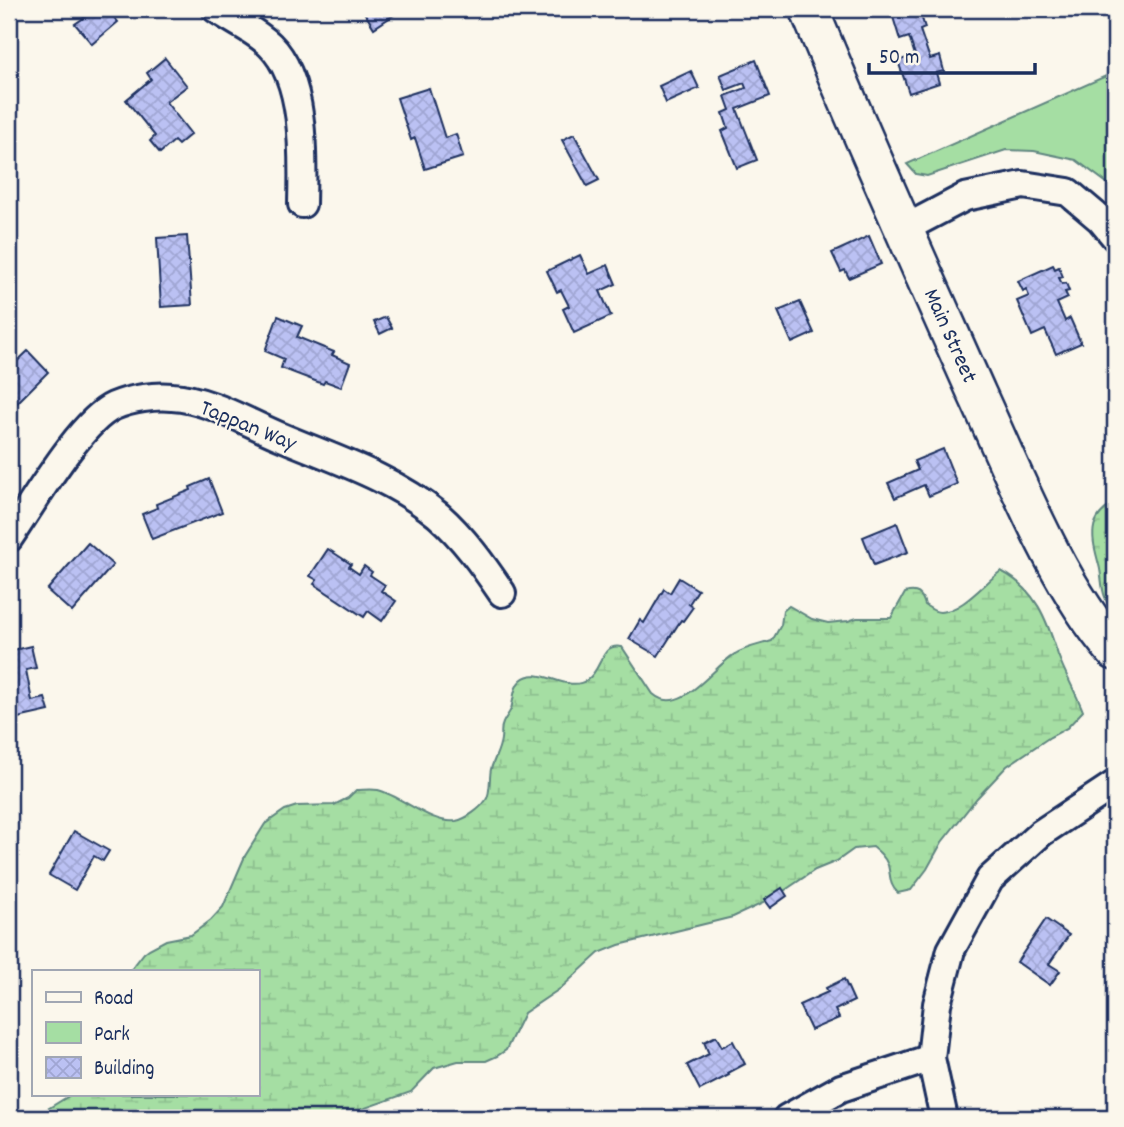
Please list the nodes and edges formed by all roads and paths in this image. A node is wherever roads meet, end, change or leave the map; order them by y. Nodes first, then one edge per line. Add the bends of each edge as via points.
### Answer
1 (216, 9) edge
2 (809, 9) edge
3 (302, 204) dead end
4 (904, 229) junction
5 (1115, 237) edge
6 (9, 538) edge
7 (502, 593) dead end
8 (1115, 651) edge
9 (1115, 784) edge
10 (931, 1058) junction
11 (786, 1118) edge
12 (944, 1118) edge

1 - 3 street via 270,45 290,75 303,141
2 - 4 street, Main Street
4 - 5 street via 965,197 1023,185 1068,192
4 - 8 street, Main Street via 1060,569
6 - 7 street, Tappan Way via 82,431 113,406 171,397 233,416 401,488 470,547
9 - 10 street via 1041,833 990,879 951,950 937,1004
10 - 11 street via 841,1088
10 - 12 street

